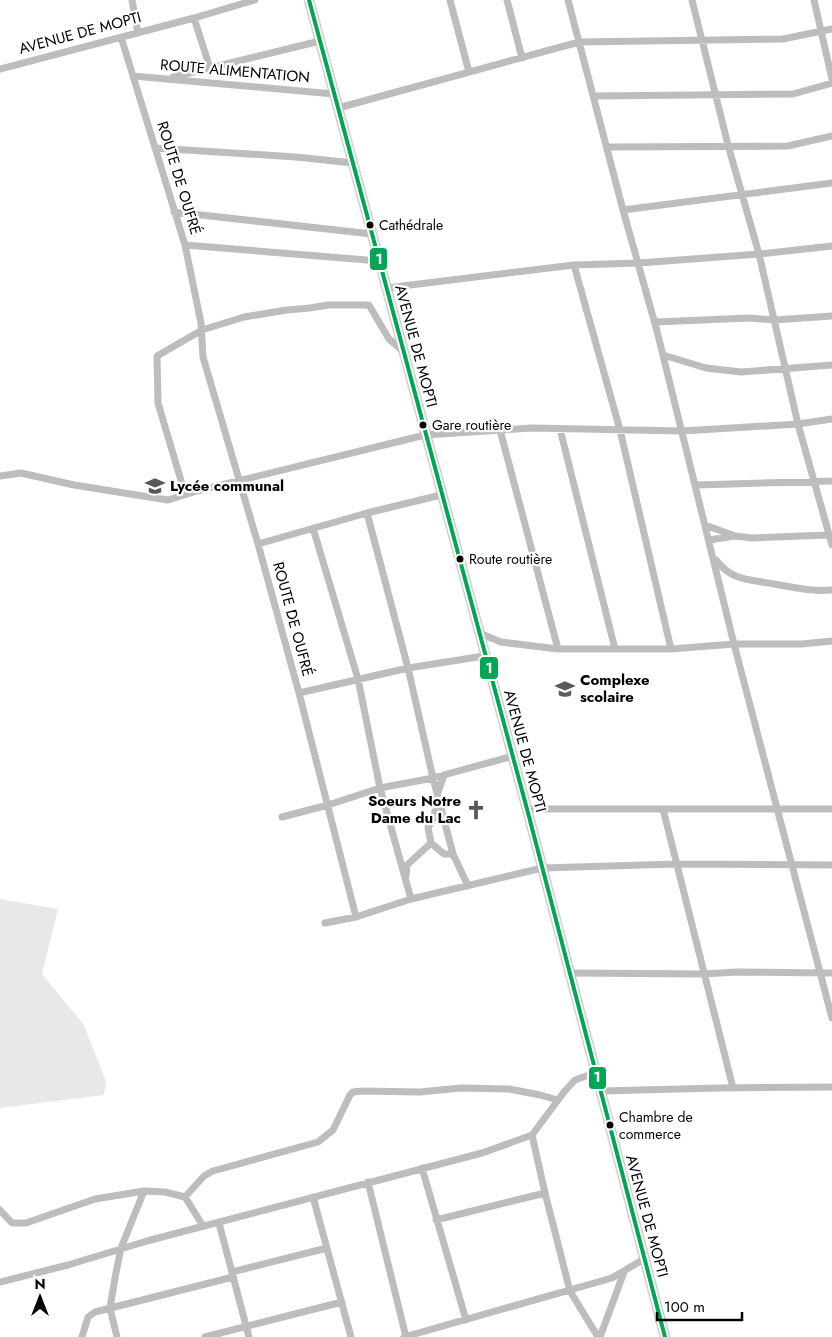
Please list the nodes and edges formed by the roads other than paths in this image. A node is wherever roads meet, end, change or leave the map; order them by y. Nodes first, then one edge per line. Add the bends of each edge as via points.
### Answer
1 (132, 0) edge
2 (255, 0) edge
3 (309, 0) edge
4 (450, 0) edge
5 (507, 0) edge
6 (568, 0) edge
7 (692, 0) edge
8 (814, 0) edge
9 (194, 18) junction
10 (832, 28) edge
11 (138, 32) junction
12 (820, 32) junction
13 (121, 37) junction
14 (320, 41) junction
15 (702, 41) junction
16 (579, 42) junction
17 (522, 58) junction
18 (210, 68) junction
19 (0, 69) edge
20 (469, 72) junction
21 (133, 76) junction
22 (166, 79) junction
23 (832, 81) edge
24 (334, 94) junction
25 (716, 94) junction
26 (594, 96) junction
27 (338, 108) junction
28 (832, 136) edge
29 (728, 145) junction
30 (607, 147) junction
31 (155, 148) junction
32 (353, 163) junction
33 (832, 182) edge
34 (741, 195) junction
35 (623, 210) junction
36 (174, 212) junction
37 (372, 234) junction
38 (186, 245) junction
39 (832, 246) edge
40 (758, 254) junction
41 (379, 262) junction
42 (639, 263) junction
43 (574, 265) junction
44 (386, 288) junction
45 (832, 316) edge
46 (774, 320) junction
47 (655, 322) junction
48 (202, 330) junction
49 (403, 351) junction
50 (663, 355) junction
51 (832, 366) edge
52 (785, 369) junction
53 (832, 420) edge
54 (798, 424) junction
55 (560, 429) junction
56 (500, 430) junction
57 (620, 430) junction
58 (682, 431) junction
59 (425, 435) junction
60 (0, 476) edge
61 (239, 480) junction
62 (832, 481) edge
63 (815, 482) junction
64 (696, 485) junction
65 (185, 494) junction
66 (441, 495) junction
67 (367, 512) junction
68 (705, 525) junction
69 (313, 528) junction
70 (829, 535) junction
71 (735, 536) junction
72 (709, 540) junction
73 (258, 544) junction
74 (832, 545) edge
75 (713, 556) junction
76 (832, 590) edge
77 (479, 633) junction
78 (832, 641) edge
79 (734, 644) junction
80 (558, 649) junction
81 (615, 649) junction
82 (671, 649) junction
83 (484, 656) junction
84 (408, 668) junction
85 (358, 679) junction
86 (299, 694) junction
87 (512, 756) junction
88 (444, 775) junction
89 (433, 778) junction
90 (380, 788) junction
91 (437, 795) junction
92 (328, 805) junction
93 (527, 809) junction
94 (663, 809) junction
95 (778, 809) junction
96 (832, 809) edge
97 (282, 817) dead end
98 (431, 843) junction
99 (453, 854) junction
100 (677, 864) junction
101 (792, 864) junction
102 (832, 865) edge
103 (542, 868) junction
104 (405, 879) junction
105 (468, 886) junction
106 (411, 900) junction
107 (356, 917) junction
108 (325, 923) dead end
109 (820, 972) junction
110 (569, 973) junction
111 (832, 973) edge
112 (705, 974) junction
113 (832, 1018) edge
114 (596, 1072) junction
115 (832, 1087) edge
116 (733, 1088) junction
117 (601, 1091) junction
118 (558, 1100) junction
119 (532, 1135) junction
120 (422, 1168) junction
121 (368, 1182) junction
122 (144, 1191) junction
123 (545, 1193) junction
124 (185, 1197) junction
125 (313, 1198) junction
126 (0, 1210) edge
127 (436, 1220) junction
128 (219, 1223) junction
129 (203, 1226) junction
130 (121, 1248) junction
131 (327, 1248) junction
132 (644, 1259) junction
133 (624, 1271) junction
134 (233, 1275) junction
135 (0, 1282) edge
136 (570, 1291) junction
137 (342, 1302) junction
138 (110, 1308) junction
139 (466, 1320) junction
140 (246, 1327) junction
141 (82, 1337) edge
142 (117, 1337) edge
143 (205, 1337) edge
144 (249, 1337) edge
145 (351, 1337) edge
146 (405, 1337) edge
147 (599, 1337) edge
148 (665, 1337) edge

1 - 11 street
2 - 9 street, AVENUE DE MOPTI
3 - 14 main road, AVENUE DE MOPTI
4 - 20 street
5 - 17 street
6 - 16 street
7 - 15 street
8 - 12 street
9 - 11 street, AVENUE DE MOPTI
9 - 18 street
10 - 12 street
11 - 13 street, AVENUE DE MOPTI
12 - 15 street via 783,39
12 - 23 street
13 - 19 street, AVENUE DE MOPTI
13 - 21 street, ROUTE DE OUFRÉ
14 - 18 street
14 - 24 main road, AVENUE DE MOPTI
15 - 16 street
15 - 25 street
16 - 17 street
16 - 26 street
17 - 20 street
18 - 22 street
20 - 27 street
21 - 22 street, ROUTE ALIMENTATION
21 - 31 street, ROUTE DE OUFRÉ
22 - 24 street, ROUTE ALIMENTATION
23 - 25 street via 793,94
24 - 27 main road, AVENUE DE MOPTI
25 - 26 street
25 - 29 street
26 - 30 street
27 - 32 main road, AVENUE DE MOPTI
28 - 29 street via 788,146
29 - 30 street
29 - 34 street
30 - 35 street
31 - 32 street
31 - 36 street, ROUTE DE OUFRÉ
32 - 37 main road, AVENUE DE MOPTI
33 - 34 street
34 - 35 street
34 - 40 street
35 - 42 street
36 - 37 street
36 - 38 street, ROUTE DE OUFRÉ
37 - 41 main road, AVENUE DE MOPTI
38 - 41 street
38 - 48 street, ROUTE DE OUFRÉ
39 - 40 street
40 - 42 street
40 - 46 street
41 - 44 main road, AVENUE DE MOPTI
42 - 43 street
42 - 47 street
43 - 44 street
43 - 57 street
44 - 49 main road, AVENUE DE MOPTI
45 - 46 street
46 - 47 street
46 - 52 street
47 - 50 street
48 - 49 street via 244,317 287,310 369,305 389,339
48 - 61 street, ROUTE DE OUFRÉ via 203,357
48 - 65 street via 157,356 158,403
49 - 59 main road, AVENUE DE MOPTI
50 - 52 street via 706,368 741,372
50 - 58 street
51 - 52 street
52 - 54 street
53 - 54 street
54 - 58 street
54 - 63 street
55 - 56 street
55 - 57 street
55 - 81 street
56 - 59 street
56 - 80 street
57 - 58 street
57 - 82 street
58 - 64 street
59 - 61 street
59 - 66 main road, AVENUE DE MOPTI
60 - 65 street via 20,473 168,500
61 - 65 street
61 - 73 street, ROUTE DE OUFRÉ
62 - 63 street
63 - 64 street
63 - 70 street
64 - 68 street
66 - 67 street
66 - 77 main road, AVENUE DE MOPTI
67 - 69 street
67 - 84 street
68 - 71 street
68 - 72 street
69 - 73 street
69 - 85 street
70 - 71 street
70 - 74 street
71 - 72 street
72 - 75 street
73 - 86 street, ROUTE DE OUFRÉ
75 - 76 street via 723,569 742,579 794,589
75 - 79 street
77 - 80 street via 501,642
77 - 83 main road, AVENUE DE MOPTI
78 - 79 street
79 - 82 street
79 - 95 street
80 - 81 street
81 - 82 street
83 - 84 street
83 - 87 main road, AVENUE DE MOPTI
84 - 85 street
84 - 89 street
85 - 86 street
85 - 90 street
86 - 92 street, ROUTE DE OUFRÉ
87 - 88 street
87 - 93 main road, AVENUE DE MOPTI
88 - 89 street
88 - 91 street
89 - 90 street
89 - 91 street
90 - 92 street
90 - 104 street
91 - 98 street via 434,816 428,828
91 - 99 street
92 - 97 street
92 - 107 street, ROUTE DE OUFRÉ
93 - 94 street
93 - 103 main road, AVENUE DE MOPTI
94 - 95 street
94 - 100 street
95 - 96 street
95 - 101 street
98 - 99 street via 444,854
98 - 104 street via 407,865
99 - 105 street
100 - 101 street
100 - 103 street
100 - 112 street
101 - 102 street
101 - 109 street
103 - 105 street
103 - 110 main road, AVENUE DE MOPTI
104 - 106 street
105 - 106 street
106 - 107 street
107 - 108 street
109 - 111 street
109 - 112 street
109 - 113 street
110 - 112 street
110 - 114 main road, AVENUE DE MOPTI
112 - 116 street
114 - 117 main road, AVENUE DE MOPTI
114 - 118 street via 575,1080
115 - 116 street
116 - 117 street
117 - 132 main road, AVENUE DE MOPTI
118 - 119 street
118 - 124 street via 509,1089 354,1092 333,1130 318,1142 213,1171
119 - 120 street via 482,1153
119 - 123 street
120 - 121 street
120 - 127 street
121 - 125 street
121 - 146 street
122 - 124 street
122 - 126 street via 95,1199 26,1222 12,1222
122 - 130 street
123 - 127 street
123 - 136 street
124 - 129 street
125 - 128 street
125 - 131 street
127 - 139 street
128 - 129 street
128 - 134 street
129 - 130 street
130 - 135 street
130 - 138 street
131 - 134 street
131 - 137 street
132 - 133 street
132 - 148 main road, AVENUE DE MOPTI
133 - 136 street
133 - 147 street
134 - 138 street
134 - 140 street
136 - 139 street
136 - 147 street
137 - 140 street
137 - 145 street
138 - 141 street via 88,1317
138 - 142 street
139 - 146 street
140 - 143 street
140 - 144 street

